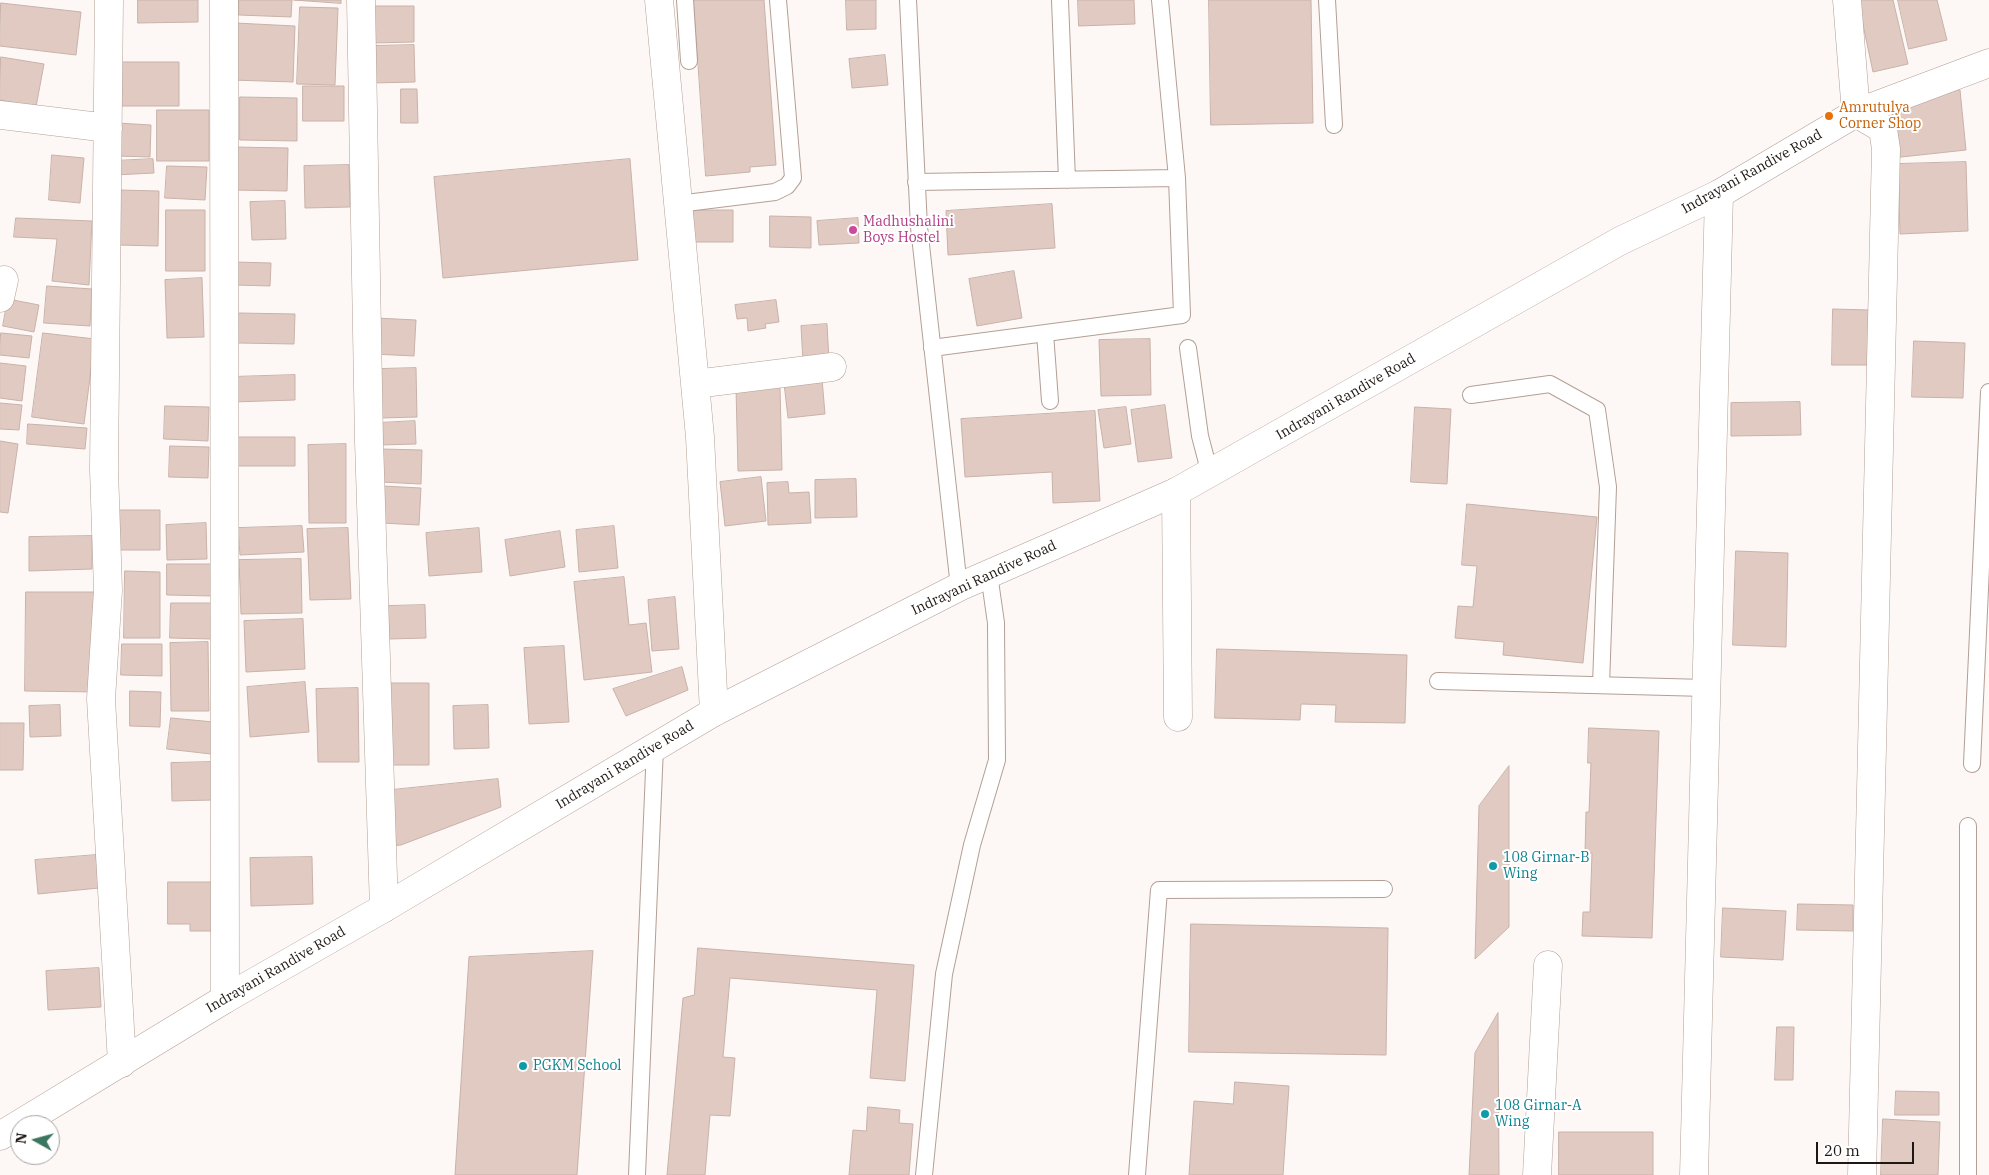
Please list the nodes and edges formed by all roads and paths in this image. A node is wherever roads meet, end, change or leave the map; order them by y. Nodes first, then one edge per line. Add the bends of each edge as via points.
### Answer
1 (109, 0) edge
2 (224, 0) edge
3 (361, 0) edge
4 (659, 0) edge
5 (685, 0) edge
6 (778, 0) edge
7 (908, 0) edge
8 (1060, 0) edge
9 (1160, 0) edge
10 (1327, 0) edge
11 (1847, 0) edge
12 (689, 61) dead end
13 (1989, 63) edge
14 (1856, 113) junction
15 (0, 114) edge
16 (1334, 125) dead end
17 (108, 128) junction
18 (1177, 178) junction
19 (1067, 180) junction
20 (916, 182) junction
21 (1719, 194) junction
22 (678, 204) junction
23 (1045, 333) junction
24 (932, 348) junction
25 (1188, 348) dead end
26 (832, 367) dead end
27 (696, 384) junction
28 (1989, 392) edge
29 (1470, 395) dead end
30 (1050, 401) dead end
31 (1210, 474) junction
32 (1176, 492) junction
33 (988, 574) junction
34 (959, 587) junction
35 (1438, 681) dead end
36 (1601, 685) junction
37 (1706, 688) junction
38 (714, 712) junction
39 (1178, 717) dead end
40 (655, 746) junction
41 (1972, 764) dead end
42 (1968, 826) dead end
43 (1384, 889) dead end
44 (384, 908) junction
45 (1548, 965) dead end
46 (225, 999) junction
47 (122, 1063) junction
48 (0, 1136) edge
49 (637, 1175) edge
50 (924, 1175) edge
51 (1137, 1175) edge
52 (1537, 1175) edge
53 (1694, 1175) edge
54 (1862, 1175) edge
55 (1968, 1175) edge

1 - 17 street
2 - 46 street
3 - 44 street via 369,441
4 - 22 street
5 - 12 lane
6 - 22 lane via 793,178 787,186 775,192
7 - 20 lane
8 - 19 lane
9 - 18 lane
10 - 16 lane
11 - 14 street
13 - 14 street, Indrayani Randive Road
14 - 21 street, Indrayani Randive Road
14 - 54 street via 1883,129 1886,149
15 - 17 street
17 - 47 street via 104,469 108,590 101,699
18 - 19 lane
18 - 23 lane via 1182,315
19 - 20 lane
20 - 24 lane
21 - 31 street, Indrayani Randive Road via 1620,241
21 - 37 street
22 - 27 street
23 - 24 lane
23 - 30 lane
24 - 34 lane
25 - 31 lane via 1200,436
26 - 27 street
27 - 38 street
28 - 41 lane
29 - 36 lane via 1550,384 1597,410 1608,487
31 - 32 street, Indrayani Randive Road
32 - 33 street, Indrayani Randive Road
32 - 39 street
33 - 34 street, Indrayani Randive Road
33 - 50 lane via 996,623 997,760 972,845 944,974
34 - 38 street, Indrayani Randive Road
35 - 36 lane
36 - 37 lane
37 - 53 street
38 - 40 street, Indrayani Randive Road
40 - 44 street, Indrayani Randive Road
40 - 49 lane
42 - 55 lane
43 - 51 lane via 1159,890
44 - 46 street, Indrayani Randive Road
45 - 52 street
46 - 47 street, Indrayani Randive Road
47 - 48 street, Indrayani Randive Road

